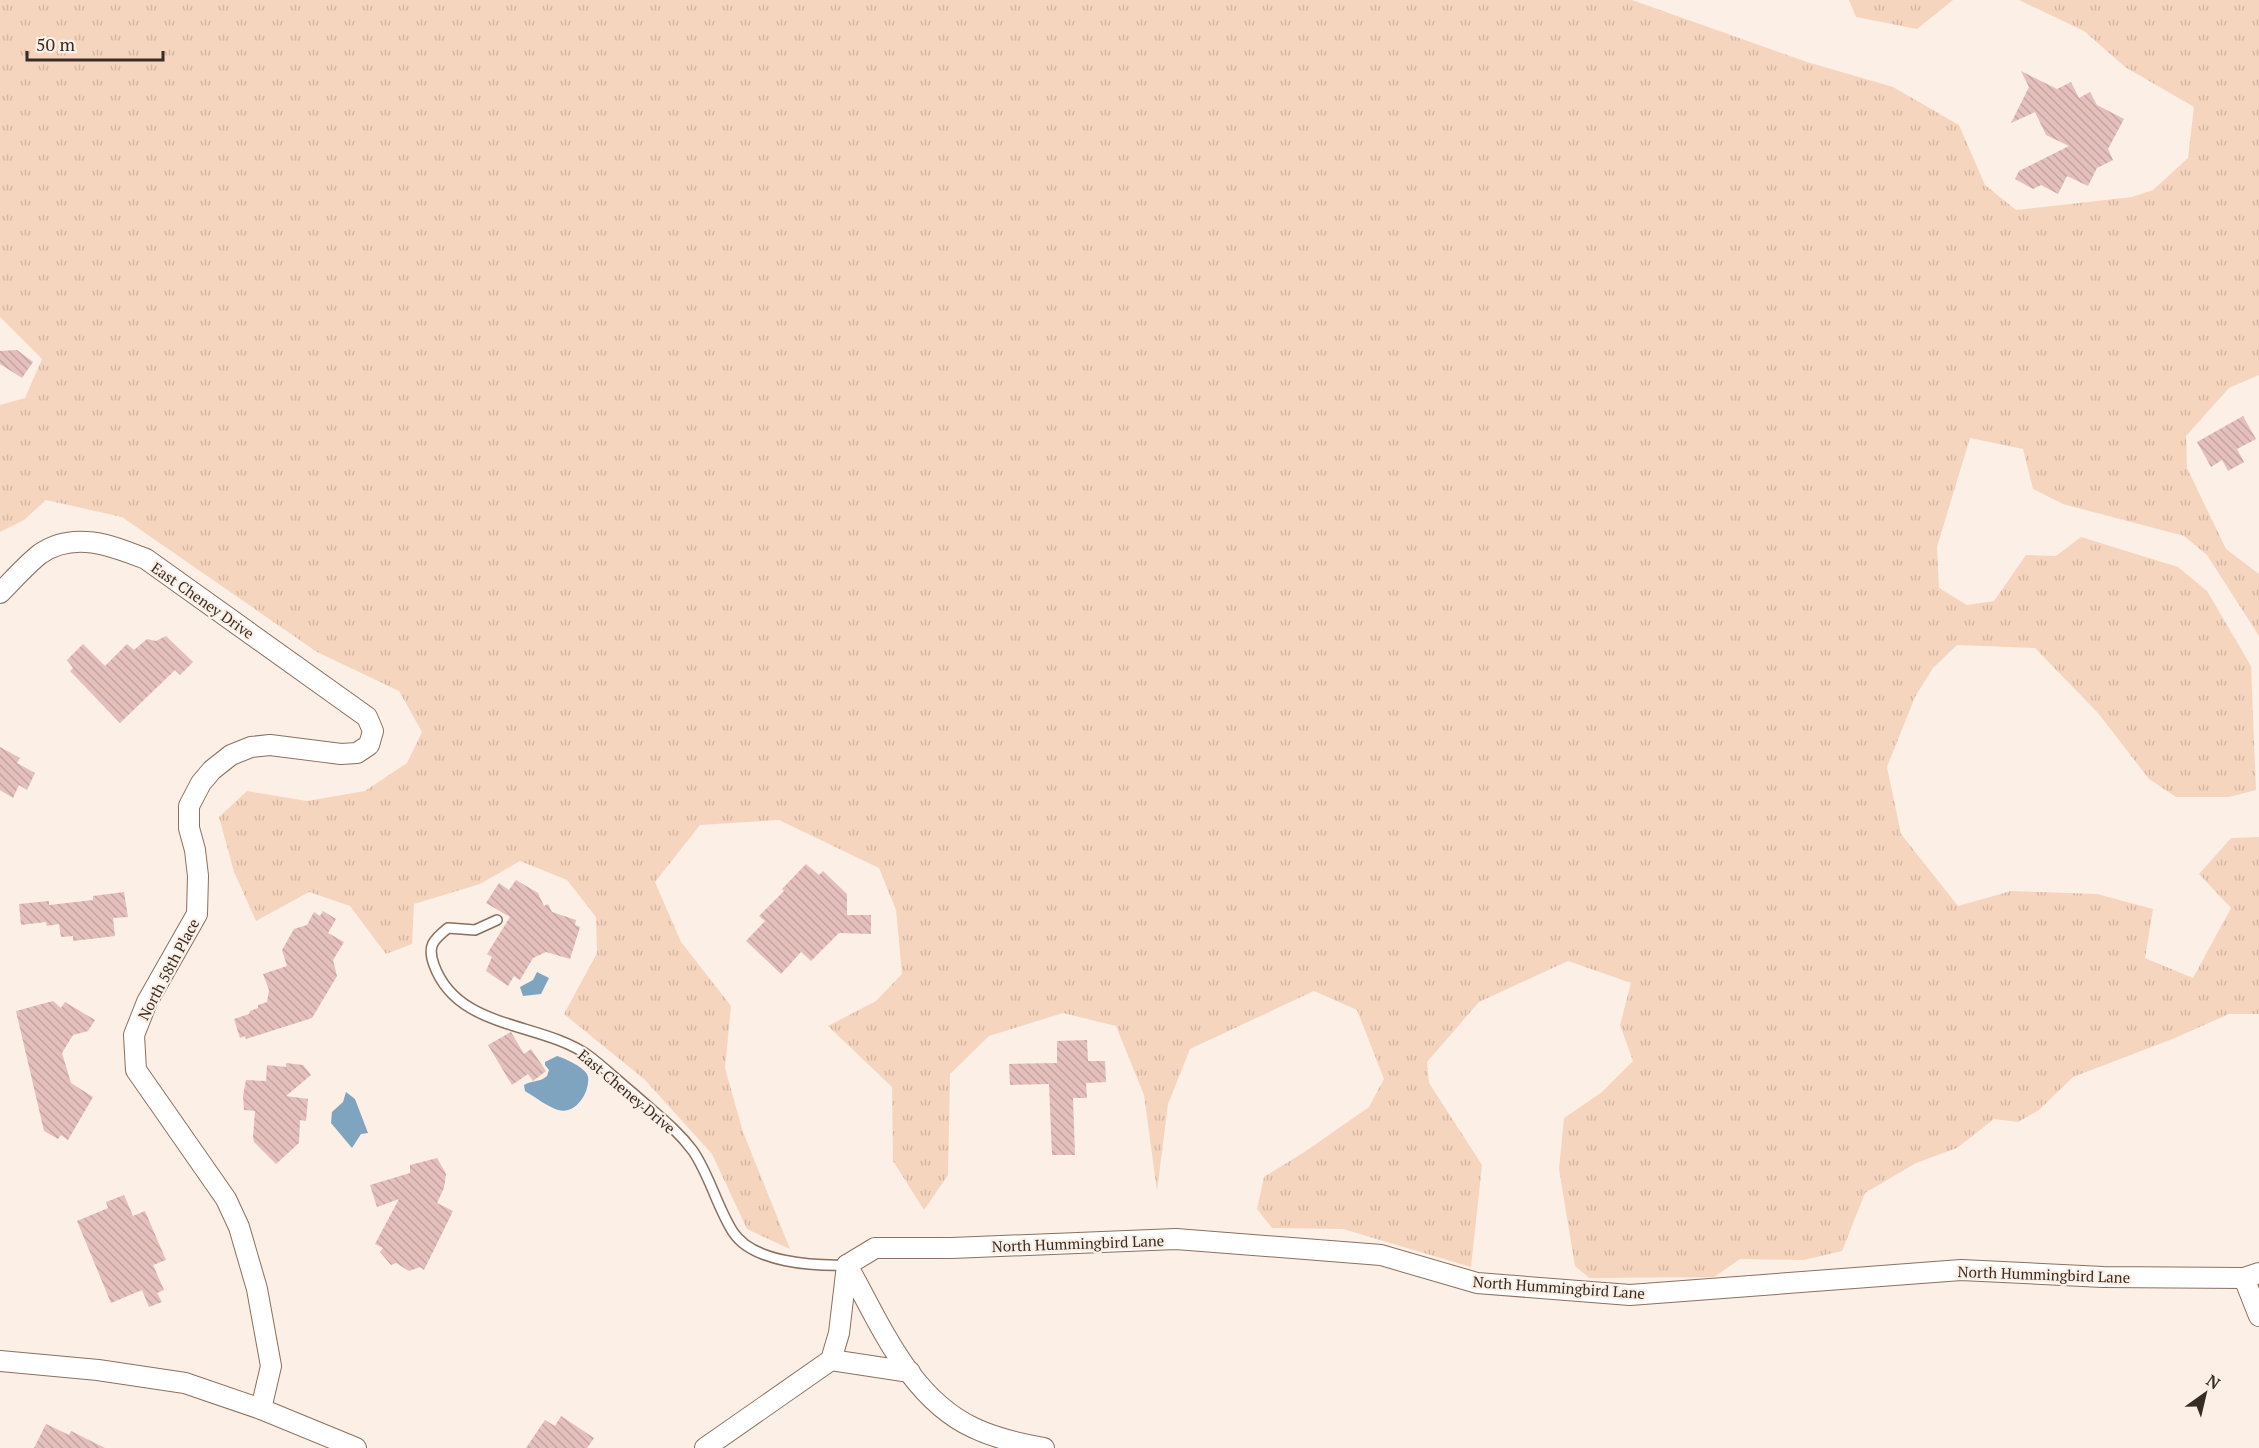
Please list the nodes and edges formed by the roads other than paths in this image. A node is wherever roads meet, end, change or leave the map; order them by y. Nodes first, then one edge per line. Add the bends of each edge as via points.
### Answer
1 (0, 592) edge
2 (367, 717) joint
3 (497, 920) dead end
4 (847, 1265) junction
5 (2251, 1275) edge
6 (2259, 1316) edge
7 (831, 1360) junction
8 (0, 1361) edge
9 (910, 1372) junction
10 (261, 1409) junction
11 (356, 1448) edge
12 (705, 1448) edge
13 (1044, 1448) edge

1 - 2 street, East Cheney Drive via 40,554 55,546 72,542 105,544 146,559
2 - 10 street, North 58th Place via 374,731 369,745 357,753 251,747 231,755 201,783 189,806 198,876 197,914 147,1002 134,1035 136,1070 226,1199 239,1227 257,1289 271,1366
3 - 4 lane, East Cheney Drive via 475,930 448,928 434,939 430,954 450,992 483,1016 580,1049 671,1124 694,1153 734,1234 749,1247 797,1263
4 - 5 street, North Hummingbird Lane via 875,1248 1176,1239 1381,1255 1477,1283 1630,1295 1961,1270 2103,1278
4 - 7 street via 839,1333
4 - 9 street via 882,1331
5 - 6 street
7 - 9 street
7 - 12 street
8 - 10 street via 185,1383
9 - 13 street via 934,1401 974,1428
10 - 11 street

